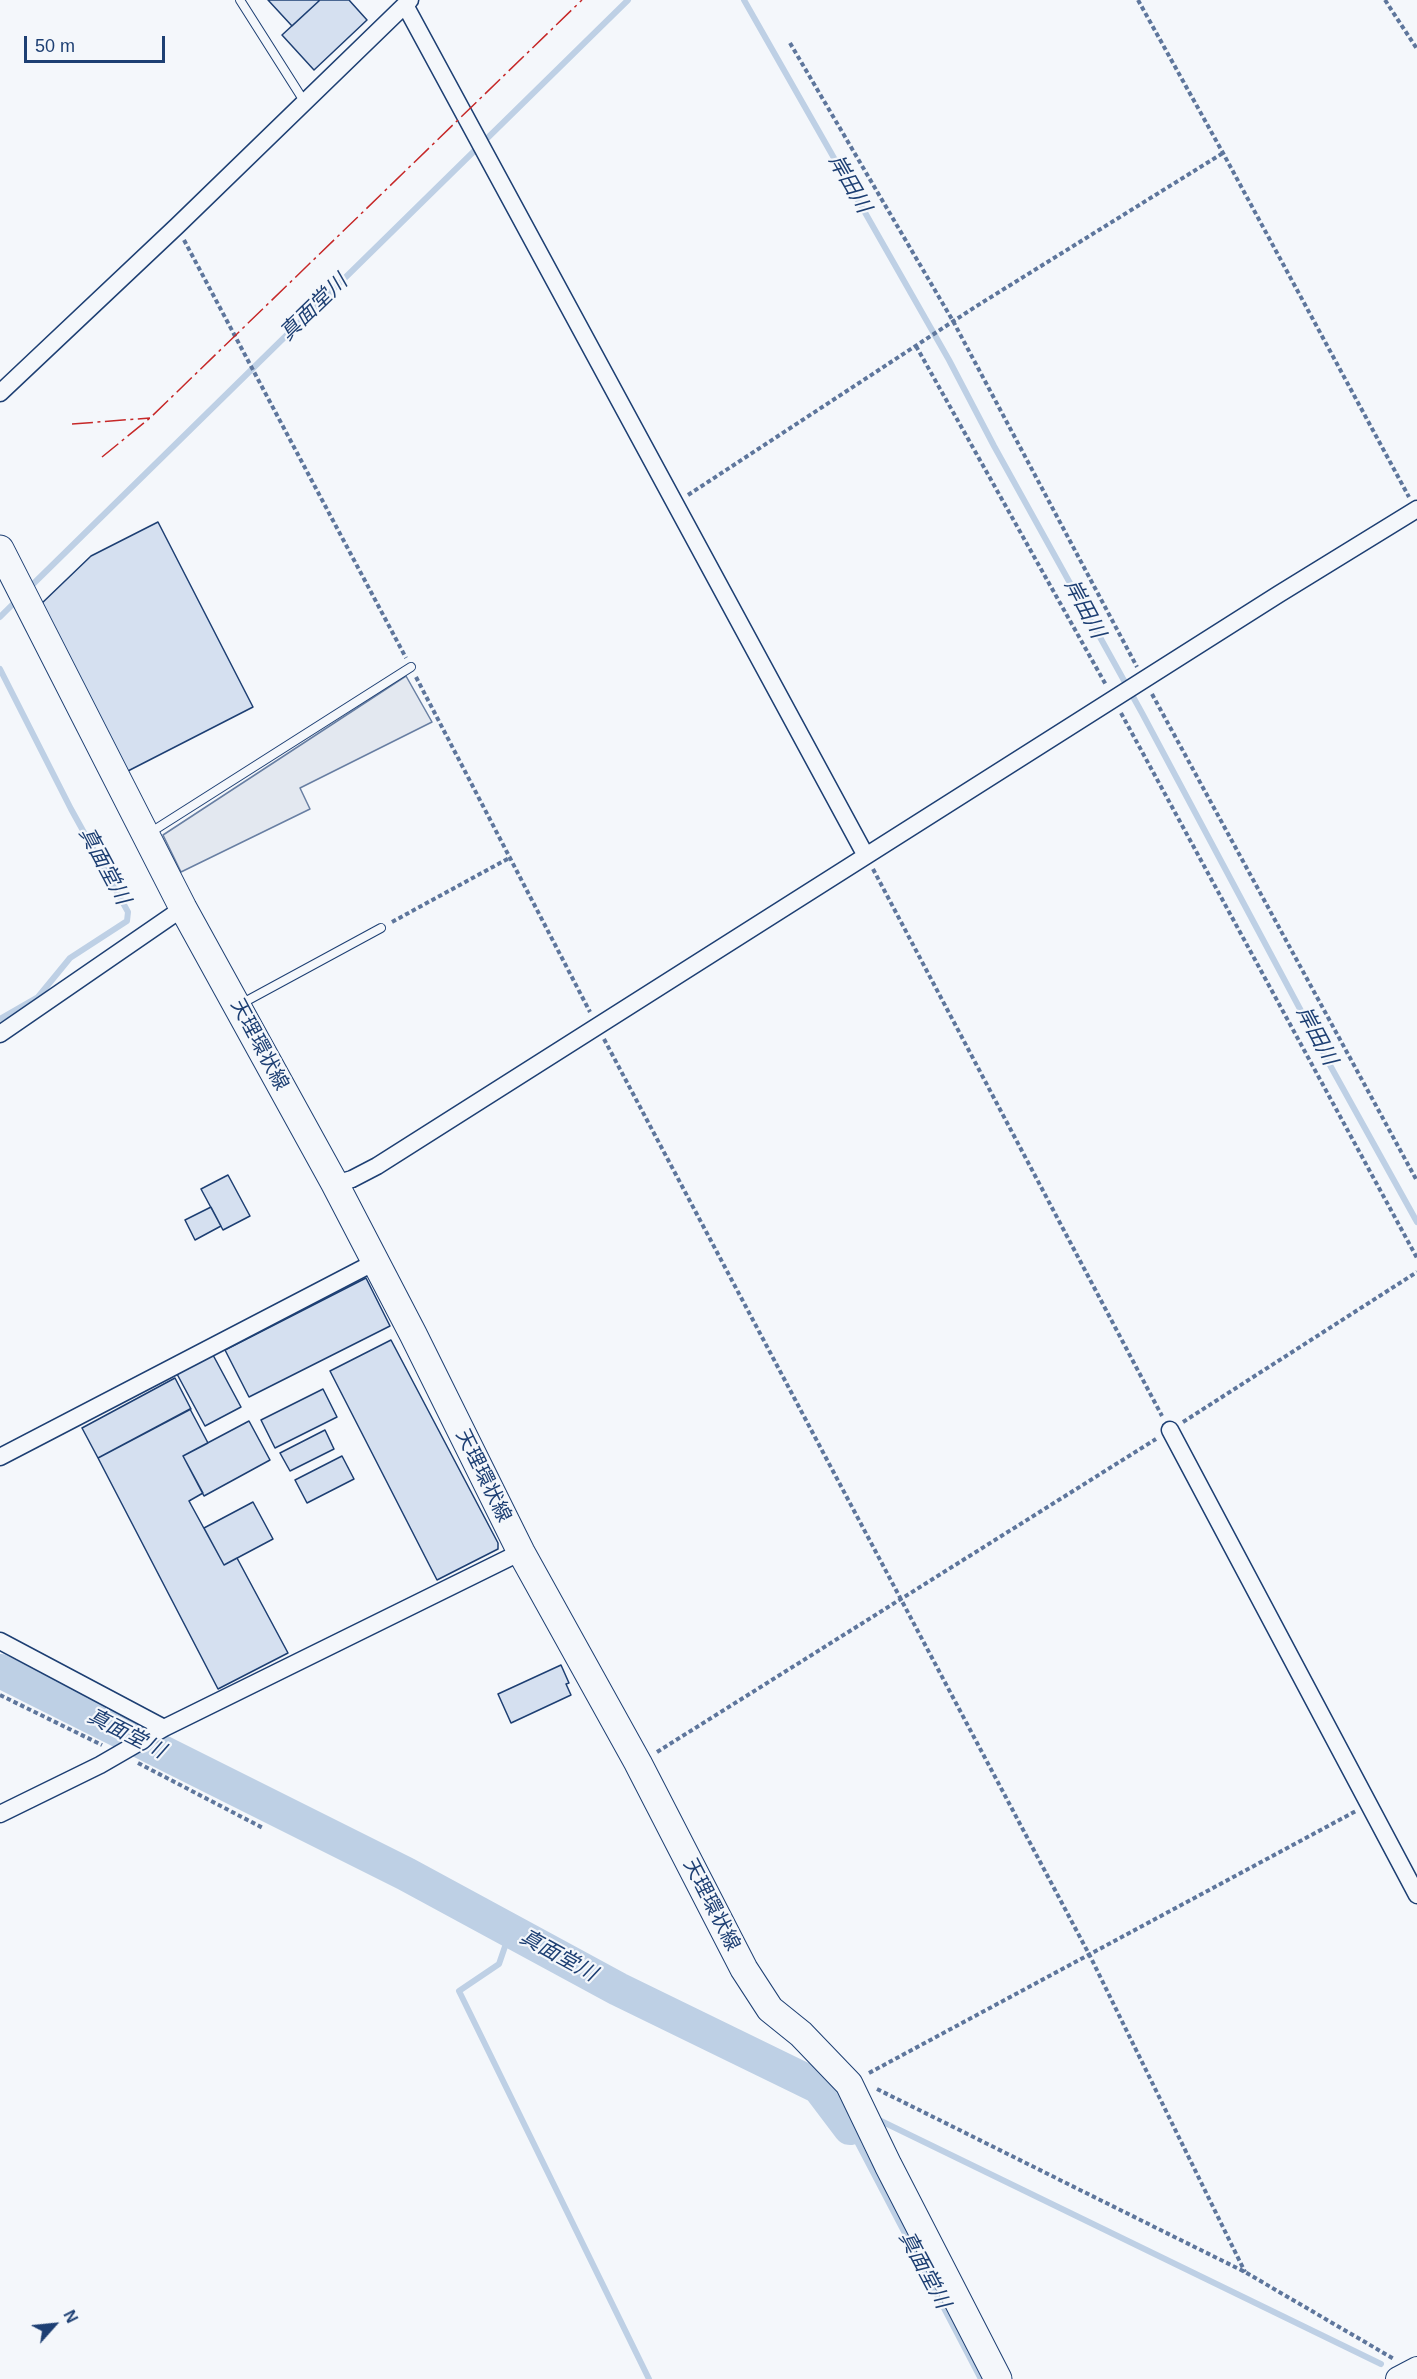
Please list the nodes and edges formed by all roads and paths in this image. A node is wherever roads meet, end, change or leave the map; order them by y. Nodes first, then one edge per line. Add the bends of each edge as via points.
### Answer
1 (240, 0) edge
2 (1138, 0) edge
3 (1385, 0) edge
4 (407, 2) edge
5 (790, 43) dead end
6 (1417, 49) edge
7 (304, 101) junction
8 (1223, 153) junction
9 (177, 226) junction
10 (953, 321) junction
11 (916, 346) junction
12 (0, 393) edge
13 (675, 504) junction
14 (1416, 511) edge
15 (0, 549) edge
16 (411, 667) junction
17 (1144, 679) junction
18 (1114, 699) junction
19 (146, 836) junction
20 (866, 856) junction
21 (511, 857) junction
22 (183, 908) junction
23 (381, 928) joint
24 (239, 1006) junction
25 (597, 1026) junction
26 (0, 1034) edge
27 (1417, 1181) edge
28 (335, 1184) junction
29 (1417, 1258) edge
30 (375, 1262) junction
31 (1417, 1272) edge
32 (1170, 1430) junction
33 (0, 1457) edge
34 (521, 1552) junction
35 (902, 1599) junction
36 (0, 1641) edge
37 (160, 1730) junction
38 (638, 1763) junction
39 (1368, 1805) junction
40 (0, 1814) edge
41 (1417, 1895) edge
42 (1090, 1956) junction
43 (853, 2081) junction
44 (1245, 2272) junction
45 (1409, 2373) edge
46 (998, 2379) edge

1 - 7 lane
2 - 8 path
3 - 6 path
4 - 7 street
4 - 13 street
5 - 10 path
7 - 9 street
8 - 10 path
8 - 14 path
9 - 12 street
9 - 16 path
10 - 11 path
10 - 17 path
11 - 13 path
11 - 18 path
13 - 20 street
14 - 17 street
15 - 19 main road, 天理環状線
16 - 19 lane
16 - 21 path
17 - 18 street
17 - 27 path
18 - 20 street
18 - 29 path
19 - 22 main road, 天理環状線
20 - 25 street
20 - 32 path
21 - 23 path
21 - 25 path
22 - 24 main road, 天理環状線
22 - 26 street
23 - 24 lane
24 - 28 main road, 天理環状線
25 - 28 street via 377,1166
25 - 35 path
28 - 30 main road, 天理環状線
30 - 33 street
30 - 34 main road, 天理環状線
31 - 32 path
32 - 35 path
32 - 39 street
34 - 37 street
34 - 38 main road, 天理環状線
35 - 38 path
35 - 42 path
36 - 37 street
37 - 40 street
38 - 43 main road, 天理環状線 via 744,1968 770,2009
39 - 41 street
39 - 42 path
42 - 43 path
42 - 44 path
43 - 44 path
43 - 46 main road, 天理環状線 via 888,2165
44 - 45 path

